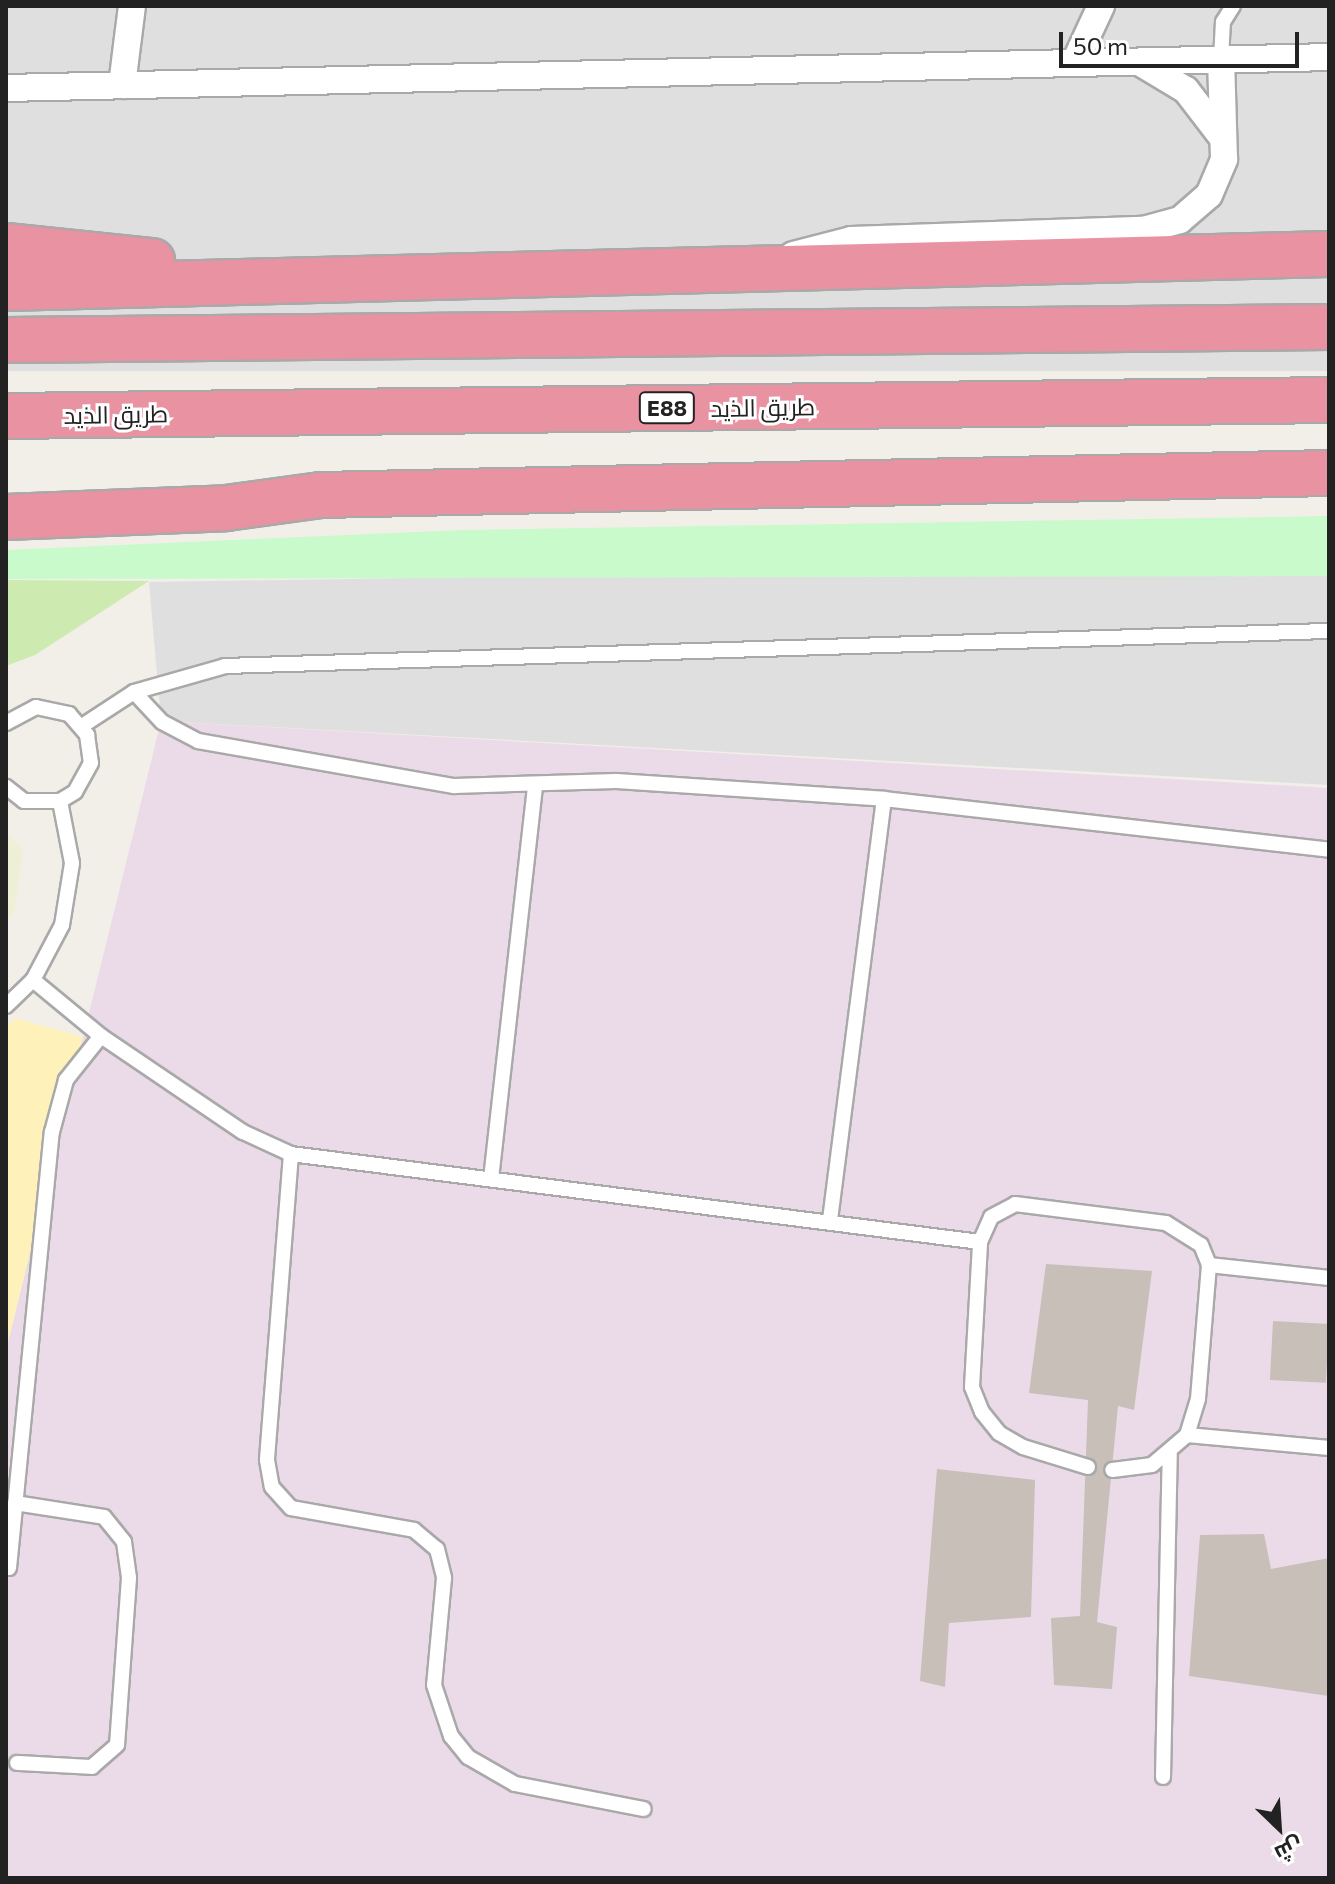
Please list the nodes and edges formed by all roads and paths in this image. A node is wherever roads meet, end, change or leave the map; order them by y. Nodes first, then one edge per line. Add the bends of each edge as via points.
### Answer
1 (132, 6) edge
2 (1101, 6) edge
3 (1233, 6) edge
4 (1329, 57) edge
5 (1221, 59) junction
6 (1138, 61) junction
7 (1075, 62) junction
8 (122, 85) junction
9 (6, 88) edge
10 (1223, 138) junction
11 (6, 246) edge
12 (1329, 254) edge
13 (770, 266) junction
14 (393, 281) junction
15 (6, 288) edge
16 (1329, 327) edge
17 (6, 340) edge
18 (1329, 400) edge
19 (6, 416) edge
20 (1329, 473) edge
21 (6, 491) edge
22 (321, 495) junction
23 (6, 517) edge
24 (1329, 631) edge
25 (134, 692) junction
26 (6, 723) edge
27 (82, 726) junction
28 (535, 784) junction
29 (6, 787) edge
30 (884, 799) junction
31 (60, 801) junction
32 (1329, 850) edge
33 (33, 980) junction
34 (6, 1006) edge
35 (101, 1036) junction
36 (291, 1154) junction
37 (491, 1179) junction
38 (830, 1220) junction
39 (980, 1242) junction
40 (1209, 1265) junction
41 (1329, 1278) edge
42 (1187, 1435) junction
43 (1329, 1448) edge
44 (1170, 1454) junction
45 (1088, 1467) dead end
46 (1112, 1470) dead end
47 (15, 1503) junction
48 (9, 1568) dead end
49 (17, 1763) dead end
50 (1163, 1777) dead end
51 (644, 1809) dead end

1 - 8 street
2 - 7 street
3 - 5 lane via 1223,22
4 - 5 street
5 - 6 street
5 - 10 street
6 - 7 street
6 - 10 street via 1186,90
7 - 8 street
8 - 9 street
10 - 13 street via 1224,159 1209,195 1180,220 1162,227 851,240 797,253
11 - 14 highway via 134,260 312,269
12 - 13 highway
13 - 14 highway
14 - 15 highway
16 - 17 highway
18 - 19 highway, طريق الذيد / E88
20 - 22 highway
21 - 22 highway via 103,488
22 - 23 highway via 226,508
24 - 25 lane via 257,664 194,671
25 - 27 lane
25 - 28 lane via 162,722 198,741 454,786
26 - 27 lane via 19,713 45,707 69,714
27 - 31 lane via 91,763 75,792
28 - 30 lane via 616,781
28 - 37 lane
29 - 31 lane via 24,801
30 - 32 lane
30 - 38 lane
31 - 33 lane via 72,863 69,894 62,925
33 - 34 lane
33 - 35 lane
35 - 36 lane via 243,1132
35 - 47 lane via 66,1080 54,1119
36 - 37 lane
36 - 51 lane via 267,1460 272,1487 291,1508 414,1530 437,1549 444,1578 434,1685 451,1736 468,1757 515,1784
37 - 38 lane
38 - 39 lane
39 - 40 lane via 991,1217 1015,1204 1029,1205 1166,1223 1201,1245
39 - 45 lane via 971,1360 972,1387 982,1412 999,1433 1023,1447
40 - 41 lane
40 - 42 lane via 1198,1399
42 - 43 lane
42 - 44 lane
44 - 46 lane via 1133,1471
44 - 50 lane
47 - 48 lane
47 - 49 lane via 104,1517 124,1542 129,1578 117,1745 92,1767

